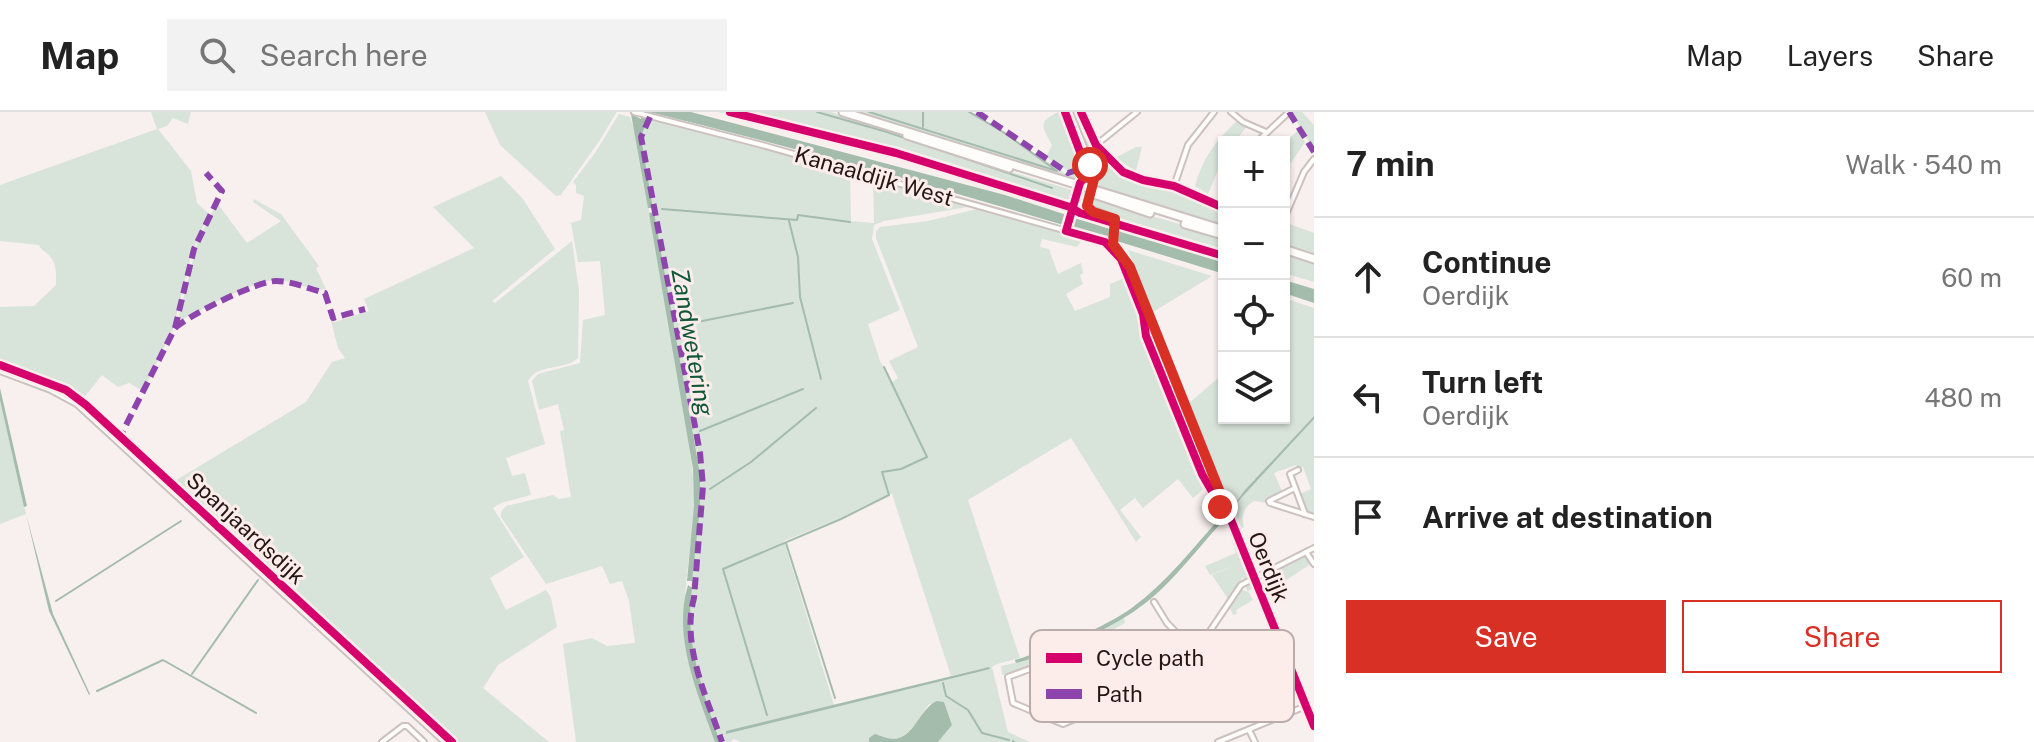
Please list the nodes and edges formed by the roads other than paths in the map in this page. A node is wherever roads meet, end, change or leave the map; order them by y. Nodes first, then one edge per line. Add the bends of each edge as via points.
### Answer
1 (634, 112) edge
2 (843, 112) edge
3 (1069, 112) edge
4 (1137, 112) edge
5 (1214, 112) edge
6 (1231, 112) edge
7 (1289, 112) edge
8 (1266, 132) junction
9 (1262, 136) edge
10 (1096, 145) dead end
11 (1314, 159) edge
12 (1174, 186) dead end
13 (1090, 191) junction
14 (1289, 208) edge
15 (1218, 230) edge
16 (1113, 242) junction
17 (1290, 251) edge
18 (1314, 259) edge
19 (0, 370) edge
20 (1298, 470) dead end
21 (1295, 488) junction
22 (1305, 514) junction
23 (1314, 517) edge
24 (1314, 548) edge
25 (1306, 552) junction
26 (1314, 564) edge
27 (1254, 578) junction
28 (1154, 602) dead end
29 (1174, 630) edge
30 (1210, 630) edge
31 (1275, 630) edge
32 (1030, 669) edge
33 (1294, 676) edge
34 (1306, 706) junction
35 (1030, 711) edge
36 (1294, 711) edge
37 (1268, 722) edge
38 (1314, 726) edge
39 (1249, 730) junction
40 (1221, 741) edge
41 (382, 742) edge
42 (424, 742) edge
43 (446, 742) edge
44 (1255, 742) edge

1 - 16 street, Kanaaldijk West
2 - 13 main road
3 - 13 street via 1094,175
4 - 10 street
5 - 12 street via 1188,145
6 - 8 street
7 - 8 street
8 - 9 street
11 - 14 street
13 - 15 main road
13 - 16 street via 1089,209 1114,218
16 - 27 street, Oerdijk via 1130,267
17 - 18 main road
19 - 43 street, Spanjaardsdijk via 77,403
20 - 21 street via 1290,474
21 - 22 street
21 - 22 street via 1269,501
22 - 23 street
24 - 25 street
25 - 26 street
25 - 27 street
27 - 30 street via 1234,592
27 - 31 street, Oerdijk
28 - 29 street
32 - 35 street via 1007,679 1013,703
33 - 34 street, Oerdijk
34 - 36 street
34 - 38 street, Oerdijk
37 - 39 street
39 - 40 street
39 - 44 street
41 - 42 street via 403,726

